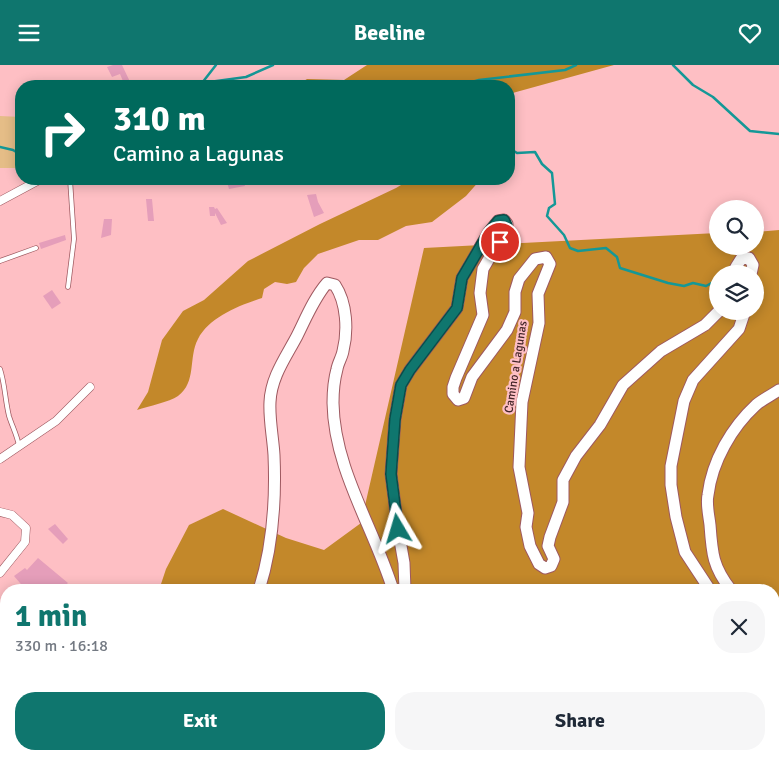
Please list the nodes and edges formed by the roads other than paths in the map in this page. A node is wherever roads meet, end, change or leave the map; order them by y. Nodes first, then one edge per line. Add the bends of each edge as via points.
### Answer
1 (30, 185) edge
2 (70, 185) edge
3 (0, 201) edge
4 (36, 248) dead end
5 (0, 261) edge
6 (738, 265) edge
7 (753, 265) edge
8 (68, 287) dead end
9 (710, 320) edge
10 (742, 320) edge
11 (0, 369) edge
12 (90, 387) dead end
13 (779, 390) edge
14 (19, 446) junction
15 (0, 459) edge
16 (0, 512) edge
17 (0, 573) edge
18 (261, 584) edge
19 (391, 584) edge
20 (405, 584) edge
21 (706, 584) edge
22 (727, 584) edge

1 - 3 street
2 - 8 lane via 74,239
4 - 5 lane
6 - 7 street via 742,259 750,258
9 - 20 street, Camino a Lagunas via 661,351 623,385 563,480 563,502 548,546 554,559 545,568 538,563 530,546 526,527 528,513 519,467 522,403 539,323 538,294 550,264 546,257 535,259 519,279 515,312 507,330 472,377 464,398 458,400 453,394 456,378 483,315 480,293 483,269 507,234 507,224 504,220 498,221 462,278 457,308 401,385 391,474
10 - 21 street via 740,329 693,380 684,401 672,466 671,485 685,552
11 - 14 lane
12 - 14 street via 56,421
13 - 22 street via 758,403 738,424 713,472 707,496 711,548
14 - 15 street
16 - 17 street via 12,515 26,528 25,542
18 - 19 street via 274,516 272,388 309,312 328,283 335,285 342,294 346,335 337,368 333,404 340,451

